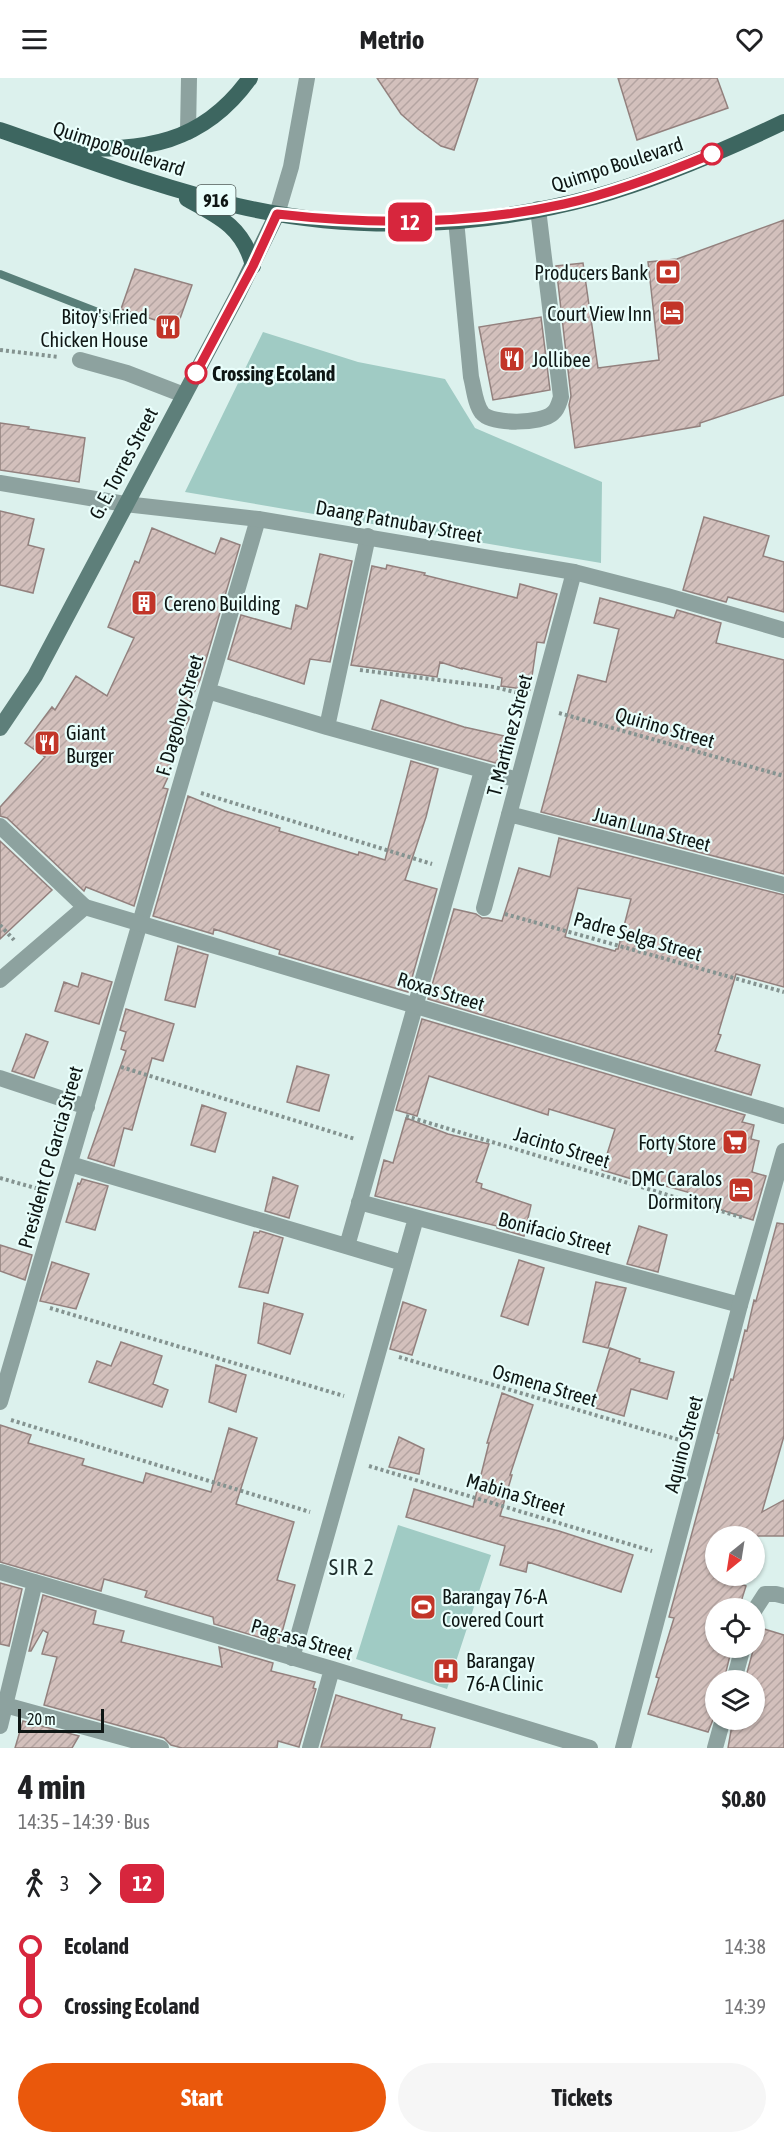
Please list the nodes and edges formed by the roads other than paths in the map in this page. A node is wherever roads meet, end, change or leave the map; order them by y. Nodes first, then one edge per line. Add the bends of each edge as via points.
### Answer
1 (189, 78) edge
2 (250, 78) edge
3 (307, 78) edge
4 (784, 122) edge
5 (0, 130) edge
6 (188, 132) junction
7 (52, 148) junction
8 (156, 184) junction
9 (538, 209) junction
10 (277, 214) junction
11 (456, 220) junction
12 (253, 266) junction
13 (80, 360) road end
14 (184, 394) junction
15 (0, 483) edge
16 (125, 504) junction
17 (258, 519) junction
18 (368, 536) junction
19 (574, 572) junction
20 (784, 630) edge
21 (208, 691) junction
22 (327, 727) junction
23 (0, 728) edge
24 (482, 771) junction
25 (518, 780) junction
26 (509, 814) junction
27 (0, 826) edge
28 (784, 885) edge
29 (85, 907) junction
30 (484, 908) road end
31 (140, 923) junction
32 (0, 980) edge
33 (415, 1006) junction
34 (0, 1078) edge
35 (87, 1107) junction
36 (784, 1116) edge
37 (784, 1151) edge
38 (70, 1164) junction
39 (359, 1202) junction
40 (416, 1218) junction
41 (347, 1246) junction
42 (403, 1263) junction
43 (741, 1305) junction
44 (0, 1402) edge
45 (0, 1572) edge
46 (35, 1582) junction
47 (784, 1596) edge
48 (762, 1598) edge
49 (292, 1658) junction
50 (332, 1669) junction
51 (5, 1705) junction
52 (0, 1726) edge
53 (720, 1730) edge
54 (161, 1748) edge
55 (310, 1748) edge
56 (590, 1748) edge
57 (623, 1748) edge
58 (715, 1748) edge

1 - 6 street
2 - 6 main road via 224,106
3 - 10 street via 291,167
4 - 9 main road, Quimpo Boulevard / 916 via 677,168 597,196
5 - 7 main road, Quimpo Boulevard / 916
6 - 7 main road via 168,141 127,148
7 - 8 main road, Quimpo Boulevard / 916
8 - 10 main road, Quimpo Boulevard / 916
8 - 12 main road via 229,224 243,239
9 - 11 main road, Quimpo Boulevard / 916
9 - 11 street via 561,397 554,413 532,421 496,421 482,413 477,401 471,377
10 - 11 main road, Quimpo Boulevard / 916 via 373,223
10 - 12 main road, G. E. Torres Street
12 - 14 main road, G. E. Torres Street
13 - 14 street
14 - 16 main road, G. E. Torres Street
15 - 16 street, Daang Patnubay Street
16 - 17 street, Daang Patnubay Street
16 - 23 main road, G. E. Torres Street via 35,676
17 - 18 street, Daang Patnubay Street
17 - 21 street, F. Dagohoy Street
18 - 19 street, Daang Patnubay Street
18 - 22 street
19 - 20 street, Daang Patnubay Street
19 - 25 street, T. Martinez Street
21 - 22 street
21 - 31 street, F. Dagohoy Street
22 - 24 street
24 - 25 street
24 - 33 street
25 - 26 street, T. Martinez Street
26 - 28 street, Juan Luna Street
26 - 30 street, T. Martinez Street
27 - 29 street
29 - 31 street, Roxas Street
29 - 32 street
31 - 33 street, Roxas Street
31 - 35 street, President CP Garcia Street
33 - 36 street, Roxas Street
33 - 39 street
34 - 35 street
35 - 38 street, President CP Garcia Street
37 - 43 street, Aquino Street
38 - 41 street
38 - 44 street, President CP Garcia Street
39 - 40 street, Bonifacio Street
39 - 41 street
40 - 42 street
40 - 43 street, Bonifacio Street
41 - 42 street
42 - 49 street
43 - 57 street, Aquino Street
45 - 46 street, Pag-asa Street
46 - 49 street, Pag-asa Street
46 - 51 street
47 - 48 street via 765,1594
49 - 50 street, Pag-asa Street
50 - 55 street
50 - 56 street, Pag-asa Street
51 - 52 street
51 - 54 street
53 - 58 street

